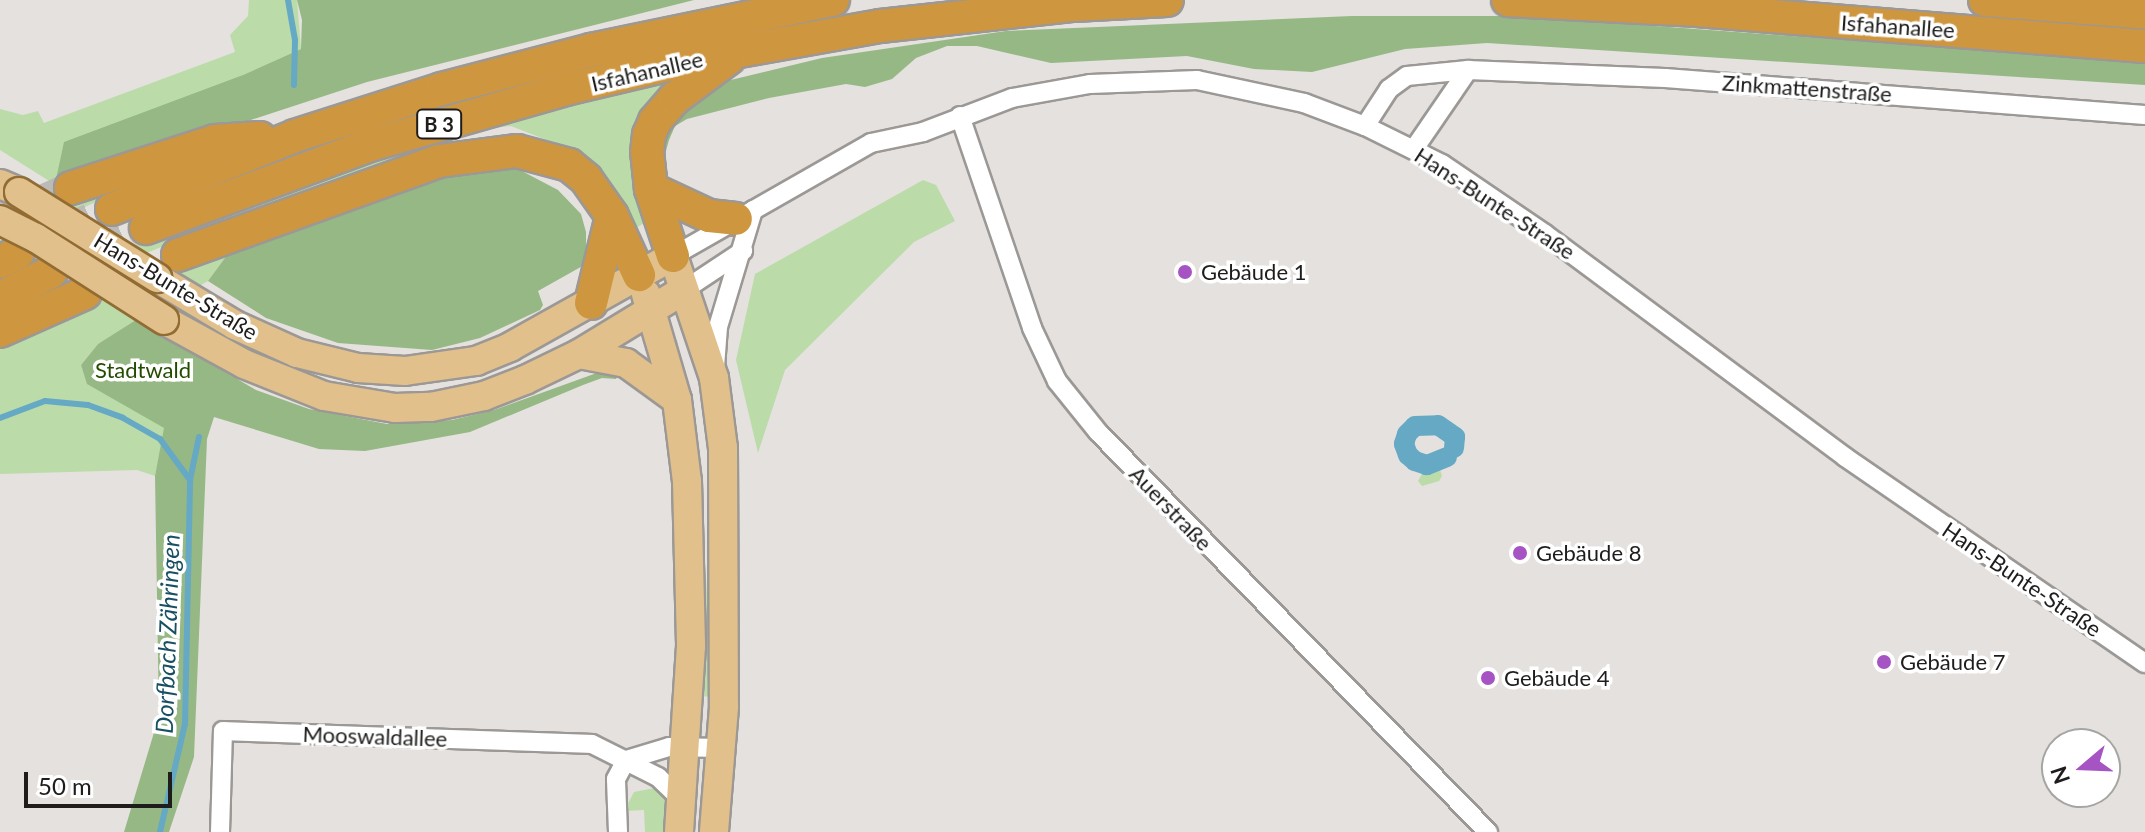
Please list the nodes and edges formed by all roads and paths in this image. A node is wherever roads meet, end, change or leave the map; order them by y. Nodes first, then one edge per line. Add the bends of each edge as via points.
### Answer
1 (1167, 0) edge
2 (1508, 0) edge
3 (1985, 0) edge
4 (818, 1) edge
5 (2145, 13) edge
6 (2145, 46) edge
7 (741, 50) junction
8 (1468, 70) junction
9 (2145, 115) edge
10 (960, 116) junction
11 (1365, 126) junction
12 (295, 136) junction
13 (1414, 149) junction
14 (0, 184) edge
15 (71, 188) tunnel mouth
16 (651, 189) junction
17 (112, 209) tunnel mouth
18 (744, 215) junction
19 (612, 216) junction
20 (0, 220) edge
21 (146, 228) tunnel mouth
22 (743, 251) junction
23 (178, 255) dead end
24 (673, 256) junction
25 (51, 272) tunnel mouth
26 (639, 275) junction
27 (684, 290) junction
28 (85, 293) dead end
29 (0, 298) edge
30 (591, 303) junction
31 (651, 311) junction
32 (0, 331) edge
33 (579, 354) junction
34 (714, 378) junction
35 (677, 400) junction
36 (2145, 663) edge
37 (687, 746) junction
38 (721, 748) junction
39 (626, 760) junction
40 (682, 800) junction
41 (220, 832) edge
42 (618, 832) edge
43 (679, 832) edge
44 (714, 832) edge
45 (1488, 832) edge

1 - 7 highway, Isfahanallee / B 3 via 974,14
2 - 6 highway, Isfahanallee
3 - 5 highway
4 - 12 highway, Isfahanallee / B 3 via 591,50 442,89
7 - 16 highway via 687,87 655,121 647,153
7 - 21 highway, Isfahanallee / B 3 via 566,89 384,140
8 - 9 street, Zinkmattenstraße via 1665,78
8 - 11 street, Zinkmattenstraße via 1407,76 1389,89
8 - 13 street
10 - 11 street, Hans-Bunte-Straße via 1043,91 1197,80 1304,103
10 - 18 street, Hans-Bunte-Straße via 923,132 871,143
10 - 45 street, Auerstraße via 1027,314 1057,381 1098,432
11 - 13 street, Hans-Bunte-Straße
12 - 15 highway via 215,141
12 - 17 highway, Isfahanallee / B 3
13 - 36 street, Hans-Bunte-Straße via 1515,213 1845,457
14 - 30 main road, Hans-Bunte-Straße, bridge via 60,215 235,325 297,353 358,368 405,371 476,361
16 - 18 highway via 709,216
16 - 24 highway
18 - 22 street
18 - 24 street, Hans-Bunte-Straße
19 - 23 highway via 569,165 517,151 495,152 439,161
19 - 26 highway
19 - 30 highway
20 - 33 main road, Hans-Bunte-Straße, bridge via 244,364 354,404 431,407 484,396
22 - 27 street, Hans-Bunte-Straße
22 - 34 street via 718,327
24 - 26 main road, Hans-Bunte-Straße
24 - 27 main road
25 - 29 highway
26 - 30 main road, Hans-Bunte-Straße
26 - 31 main road
27 - 31 main road, Hans-Bunte-Straße
27 - 34 main road
28 - 32 highway
31 - 33 main road, Hans-Bunte-Straße
31 - 35 main road
33 - 35 main road via 626,363
34 - 38 main road via 723,448 725,536
35 - 37 main road via 687,481
37 - 38 street
37 - 39 street
37 - 40 main road
38 - 44 main road
39 - 40 street, Mooswaldallee via 658,777
39 - 41 street, Mooswaldallee via 592,744 223,731
39 - 42 street via 616,779
40 - 43 main road

